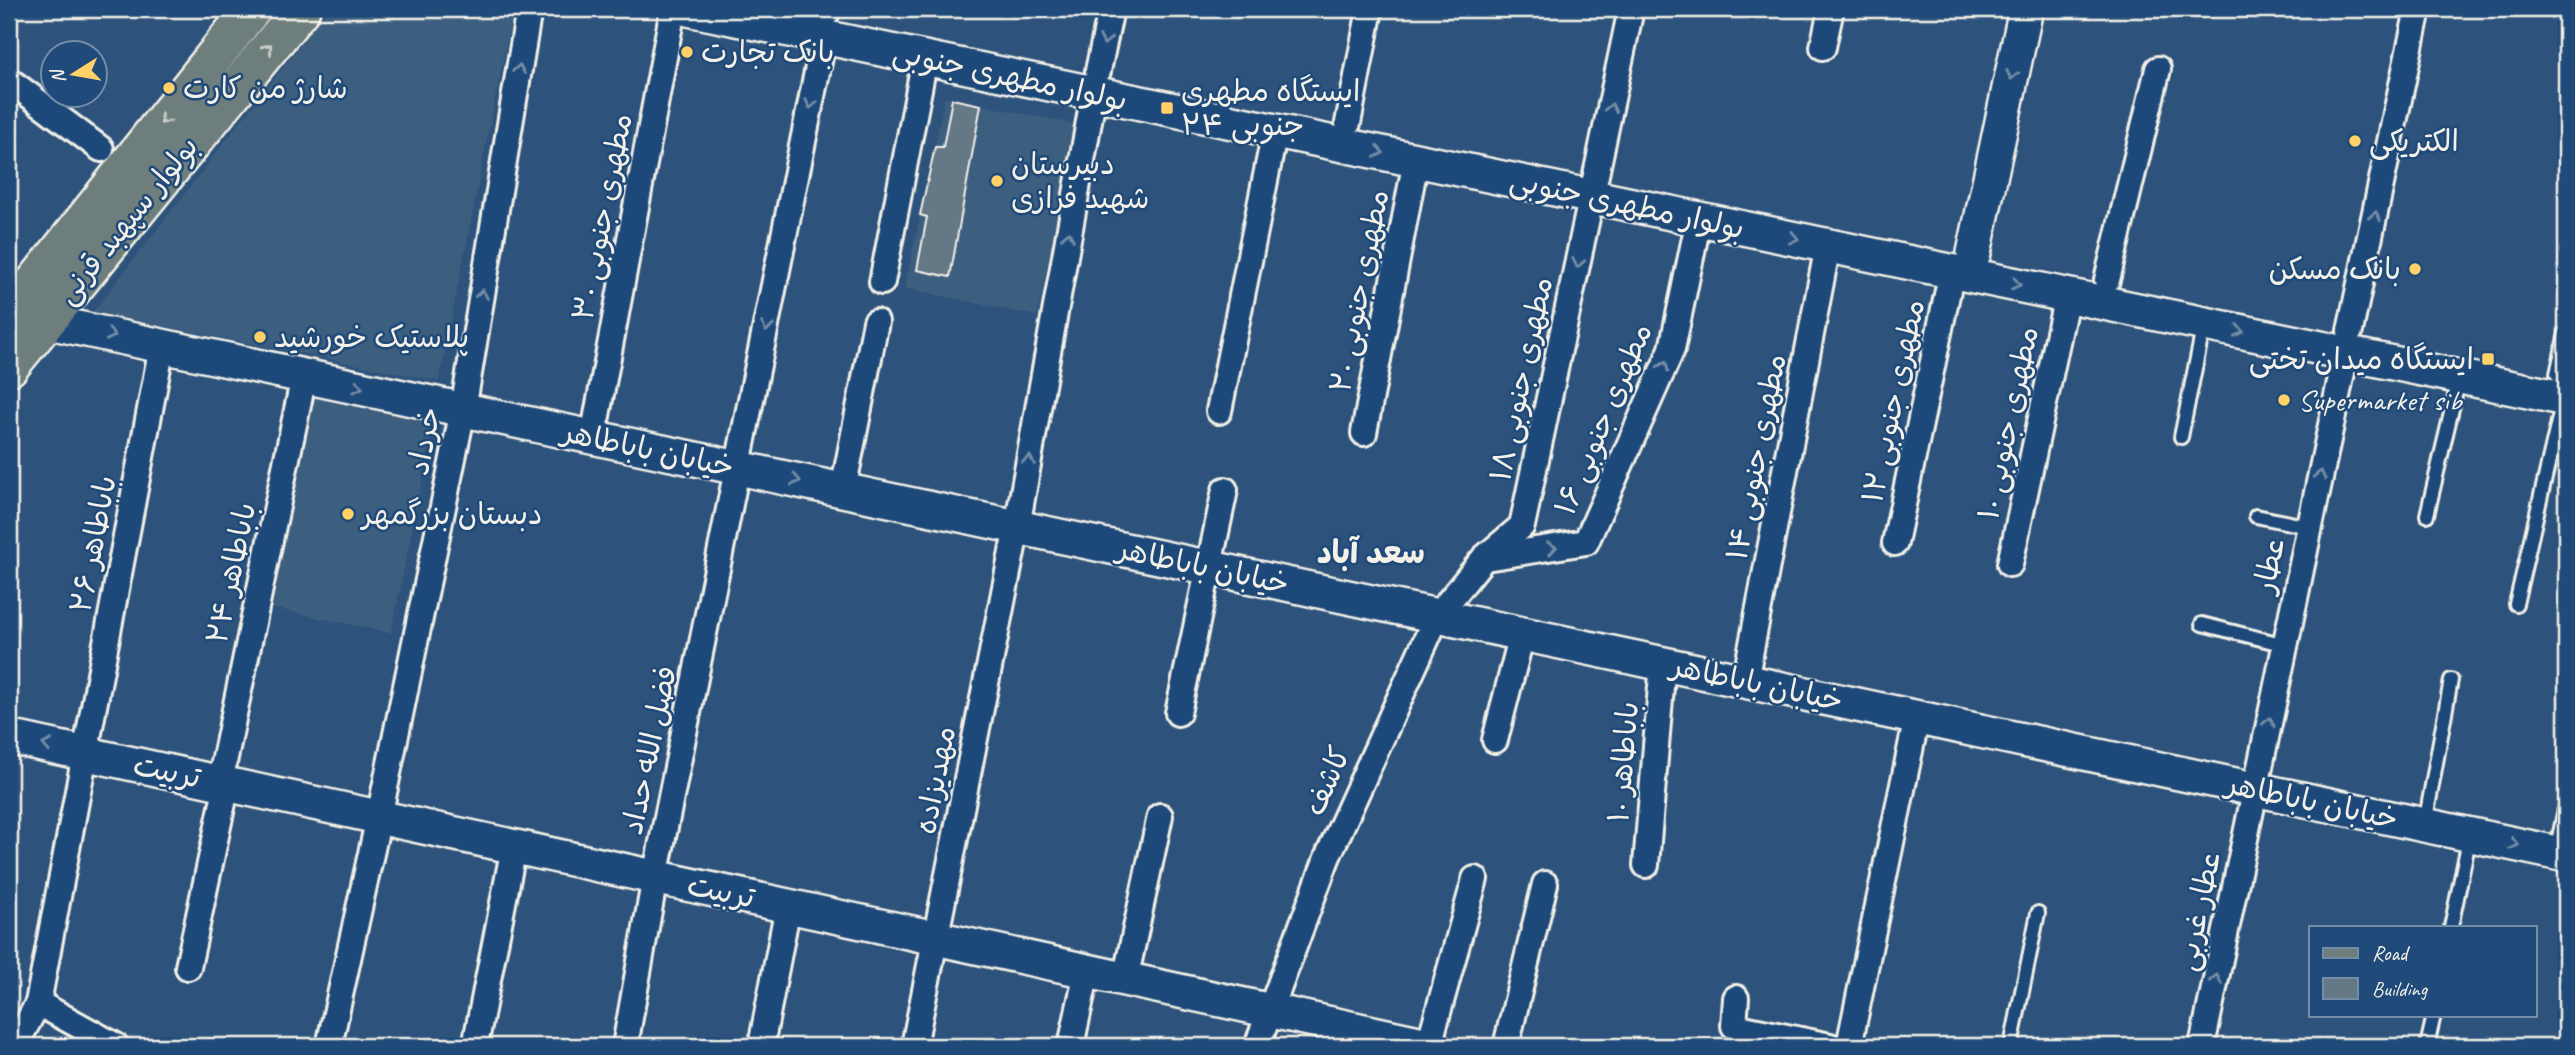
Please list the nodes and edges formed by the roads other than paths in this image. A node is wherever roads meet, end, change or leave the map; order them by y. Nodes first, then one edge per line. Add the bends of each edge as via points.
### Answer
1 (252, 9) edge
2 (300, 9) edge
3 (529, 9) edge
4 (673, 9) edge
5 (688, 9) edge
6 (1111, 9) edge
7 (1370, 9) edge
8 (1631, 9) edge
9 (1830, 9) edge
10 (2026, 9) edge
11 (2418, 9) edge
12 (819, 17) edge
13 (1823, 47) dead end
14 (925, 58) junction
15 (2158, 69) dead end
16 (9, 80) edge
17 (1096, 82) junction
18 (1348, 123) junction
19 (1275, 131) junction
20 (101, 149) dead end
21 (1416, 160) junction
22 (1595, 186) junction
23 (1699, 218) junction
24 (1828, 245) junction
25 (1963, 262) junction
26 (2107, 281) junction
27 (882, 282) dead end
28 (2067, 295) junction
29 (19, 312) edge
30 (876, 322) dead end
31 (2204, 324) junction
32 (2566, 333) edge
33 (2348, 342) junction
34 (162, 346) junction
35 (9, 367) edge
36 (304, 376) junction
37 (2460, 376) junction
38 (2563, 387) edge
39 (463, 410) junction
40 (1219, 411) dead end
41 (1364, 433) dead end
42 (593, 437) junction
43 (2180, 437) dead end
44 (739, 468) junction
45 (1225, 489) dead end
46 (843, 490) junction
47 (2427, 515) dead end
48 (2256, 516) dead end
49 (1017, 527) junction
50 (2309, 527) junction
51 (1895, 543) dead end
52 (1484, 558) junction
53 (2010, 564) dead end
54 (1209, 568) junction
55 (2516, 604) dead end
56 (1437, 616) junction
57 (2202, 624) dead end
58 (1522, 634) junction
59 (2285, 645) junction
60 (1662, 663) junction
61 (2451, 680) dead end
62 (1745, 681) junction
63 (1178, 713) dead end
64 (1917, 718) junction
65 (9, 737) edge
66 (1495, 740) dead end
67 (86, 753) junction
68 (224, 783) junction
69 (2255, 789) junction
70 (2566, 804) edge
71 (1160, 816) dead end
72 (379, 817) junction
73 (2425, 825) junction
74 (2470, 834) junction
75 (514, 847) junction
76 (2561, 854) edge
77 (1646, 865) dead end
78 (655, 877) junction
79 (1475, 879) dead end
80 (1545, 884) dead end
81 (788, 906) junction
82 (2038, 912) dead end
83 (2451, 926) edge
84 (936, 938) junction
85 (188, 967) dead end
86 (1087, 971) junction
87 (1125, 979) junction
88 (1736, 998) dead end
89 (38, 1003) junction
90 (1270, 1011) junction
91 (2434, 1016) edge
92 (1383, 1041) edge
93 (15, 1046) edge
94 (116, 1046) edge
95 (329, 1046) edge
96 (475, 1046) edge
97 (625, 1046) edge
98 (761, 1046) edge
99 (914, 1046) edge
100 (1071, 1046) edge
101 (1257, 1046) edge
102 (1431, 1046) edge
103 (1506, 1046) edge
104 (1830, 1046) edge
105 (1849, 1046) edge
106 (2011, 1046) edge
107 (2202, 1046) edge
108 (2427, 1046) edge

1 -> 29 main road, بولوار سپهبد قرنی
29 -> 2 main road, بولوار سپهبد قرنی
39 -> 3 street, خرداد
4 - 42 street, مطهری جنوبی ۳۰
5 - 12 street, بولوار مطهری جنوبی
6 -> 17 street, مهدیزاده
7 - 18 street
22 -> 8 street, مطهری جنوبی ۱۸
9 - 13 street
10 -> 25 street
33 -> 11 street, عطار
12 - 14 street, بولوار مطهری جنوبی
12 - 17 street, بولوار مطهری جنوبی
12 -> 44 street, فضل الله حداد
14 - 17 street, بولوار مطهری جنوبی
14 - 27 street
15 - 26 street
16 - 20 street
17 - 18 street, بولوار مطهری جنوبی
17 - 19 street, بولوار مطهری جنوبی
49 -> 17 street, مهدیزاده
18 - 22 street, بولوار مطهری جنوبی
19 -> 21 street, بولوار مطهری جنوبی
19 - 40 street
21 - 22 street, بولوار مطهری جنوبی
21 - 41 street, مطهری جنوبی ۲۰
22 - 23 street, بولوار مطهری جنوبی
22 - 25 street, بولوار مطهری جنوبی
22 -> 52 street, مطهری جنوبی ۱۸ via 1522,526
23 -> 24 street, بولوار مطهری جنوبی
52 -> 23 street, مطهری جنوبی ۱۶ via 1586,542 1672,349
24 - 25 street, بولوار مطهری جنوبی
24 - 62 street, مطهری جنوبی ۱۴
25 - 26 street, بولوار مطهری جنوبی
25 -> 28 street, بولوار مطهری جنوبی
25 - 51 street, مطهری جنوبی ۱۲
26 - 33 street, بولوار مطهری جنوبی
28 - 31 street, بولوار مطهری جنوبی
28 - 53 street, مطهری جنوبی ۱۰
29 -> 34 street, خیابان باباطاهر
29 - 35 main road, بولوار سپهبد قرنی
30 - 46 street
31 -> 33 street, بولوار مطهری جنوبی
31 - 43 lane
32 - 38 lane
33 - 37 street, بولوار مطهری جنوبی
33 - 38 street, بولوار مطهری جنوبی
50 -> 33 street, عطار
34 - 36 street, خیابان باباطاهر
34 - 67 street, باباطاهر ۲۶
36 -> 39 street, خیابان باباطاهر
36 - 68 street, باباطاهر ۲۴
37 - 38 street, بولوار مطهری جنوبی
37 - 47 lane
38 - 55 lane
39 - 42 street, خیابان باباطاهر
39 - 72 street, خرداد
42 - 44 street, خیابان باباطاهر
44 -> 46 street, خیابان باباطاهر
44 - 78 street, فضل الله حداد
45 - 54 street
46 - 49 street, خیابان باباطاهر
48 - 50 lane
49 - 54 street, خیابان باباطاهر
49 - 84 street, مهدیزاده
50 - 59 street, عطار
52 - 56 street, کاشف
54 - 56 street, خیابان باباطاهر
54 - 63 street
56 - 58 street, خیابان باباطاهر
56 - 90 street, کاشف via 1327,858
57 - 59 lane
58 - 60 street, خیابان باباطاهر
58 - 66 street
69 -> 59 street, عطار
60 - 62 street, خیابان باباطاهر
60 - 77 street, باباطاهر ۱۰
61 - 73 lane
62 - 64 street, خیابان باباطاهر
64 - 69 street, خیابان باباطاهر
64 - 105 street
67 -> 65 street, تربیت
67 - 68 street, تربیت
67 - 89 street, باباطاهر ۲۶
68 - 72 street, تربیت
68 - 85 street, باباطاهر ۲۴
69 - 73 street, خیابان باباطاهر
107 -> 69 street, عطار غربی
70 - 76 lane
71 - 87 street
72 - 75 street, تربیت
72 - 95 street, خرداد
73 - 74 street, خیابان باباطاهر
74 -> 76 street, خیابان باباطاهر
74 - 83 lane
75 - 78 street, تربیت
75 - 96 street
78 - 81 street, تربیت
78 - 97 street, فضل الله حداد
79 - 102 street
80 - 103 street
81 - 84 street, تربیت
81 - 98 street
82 - 106 lane
84 - 86 street, تربیت
84 - 99 street, مهدیزاده
86 - 87 street, تربیت
86 - 100 street
87 - 90 street, تربیت
88 - 104 street via 1734,1026
89 - 93 street, باباطاهر ۲۶
89 - 94 street
90 - 92 street, تربیت
90 - 101 street, کاشف
91 - 108 lane
92 - 102 street, تربیت

